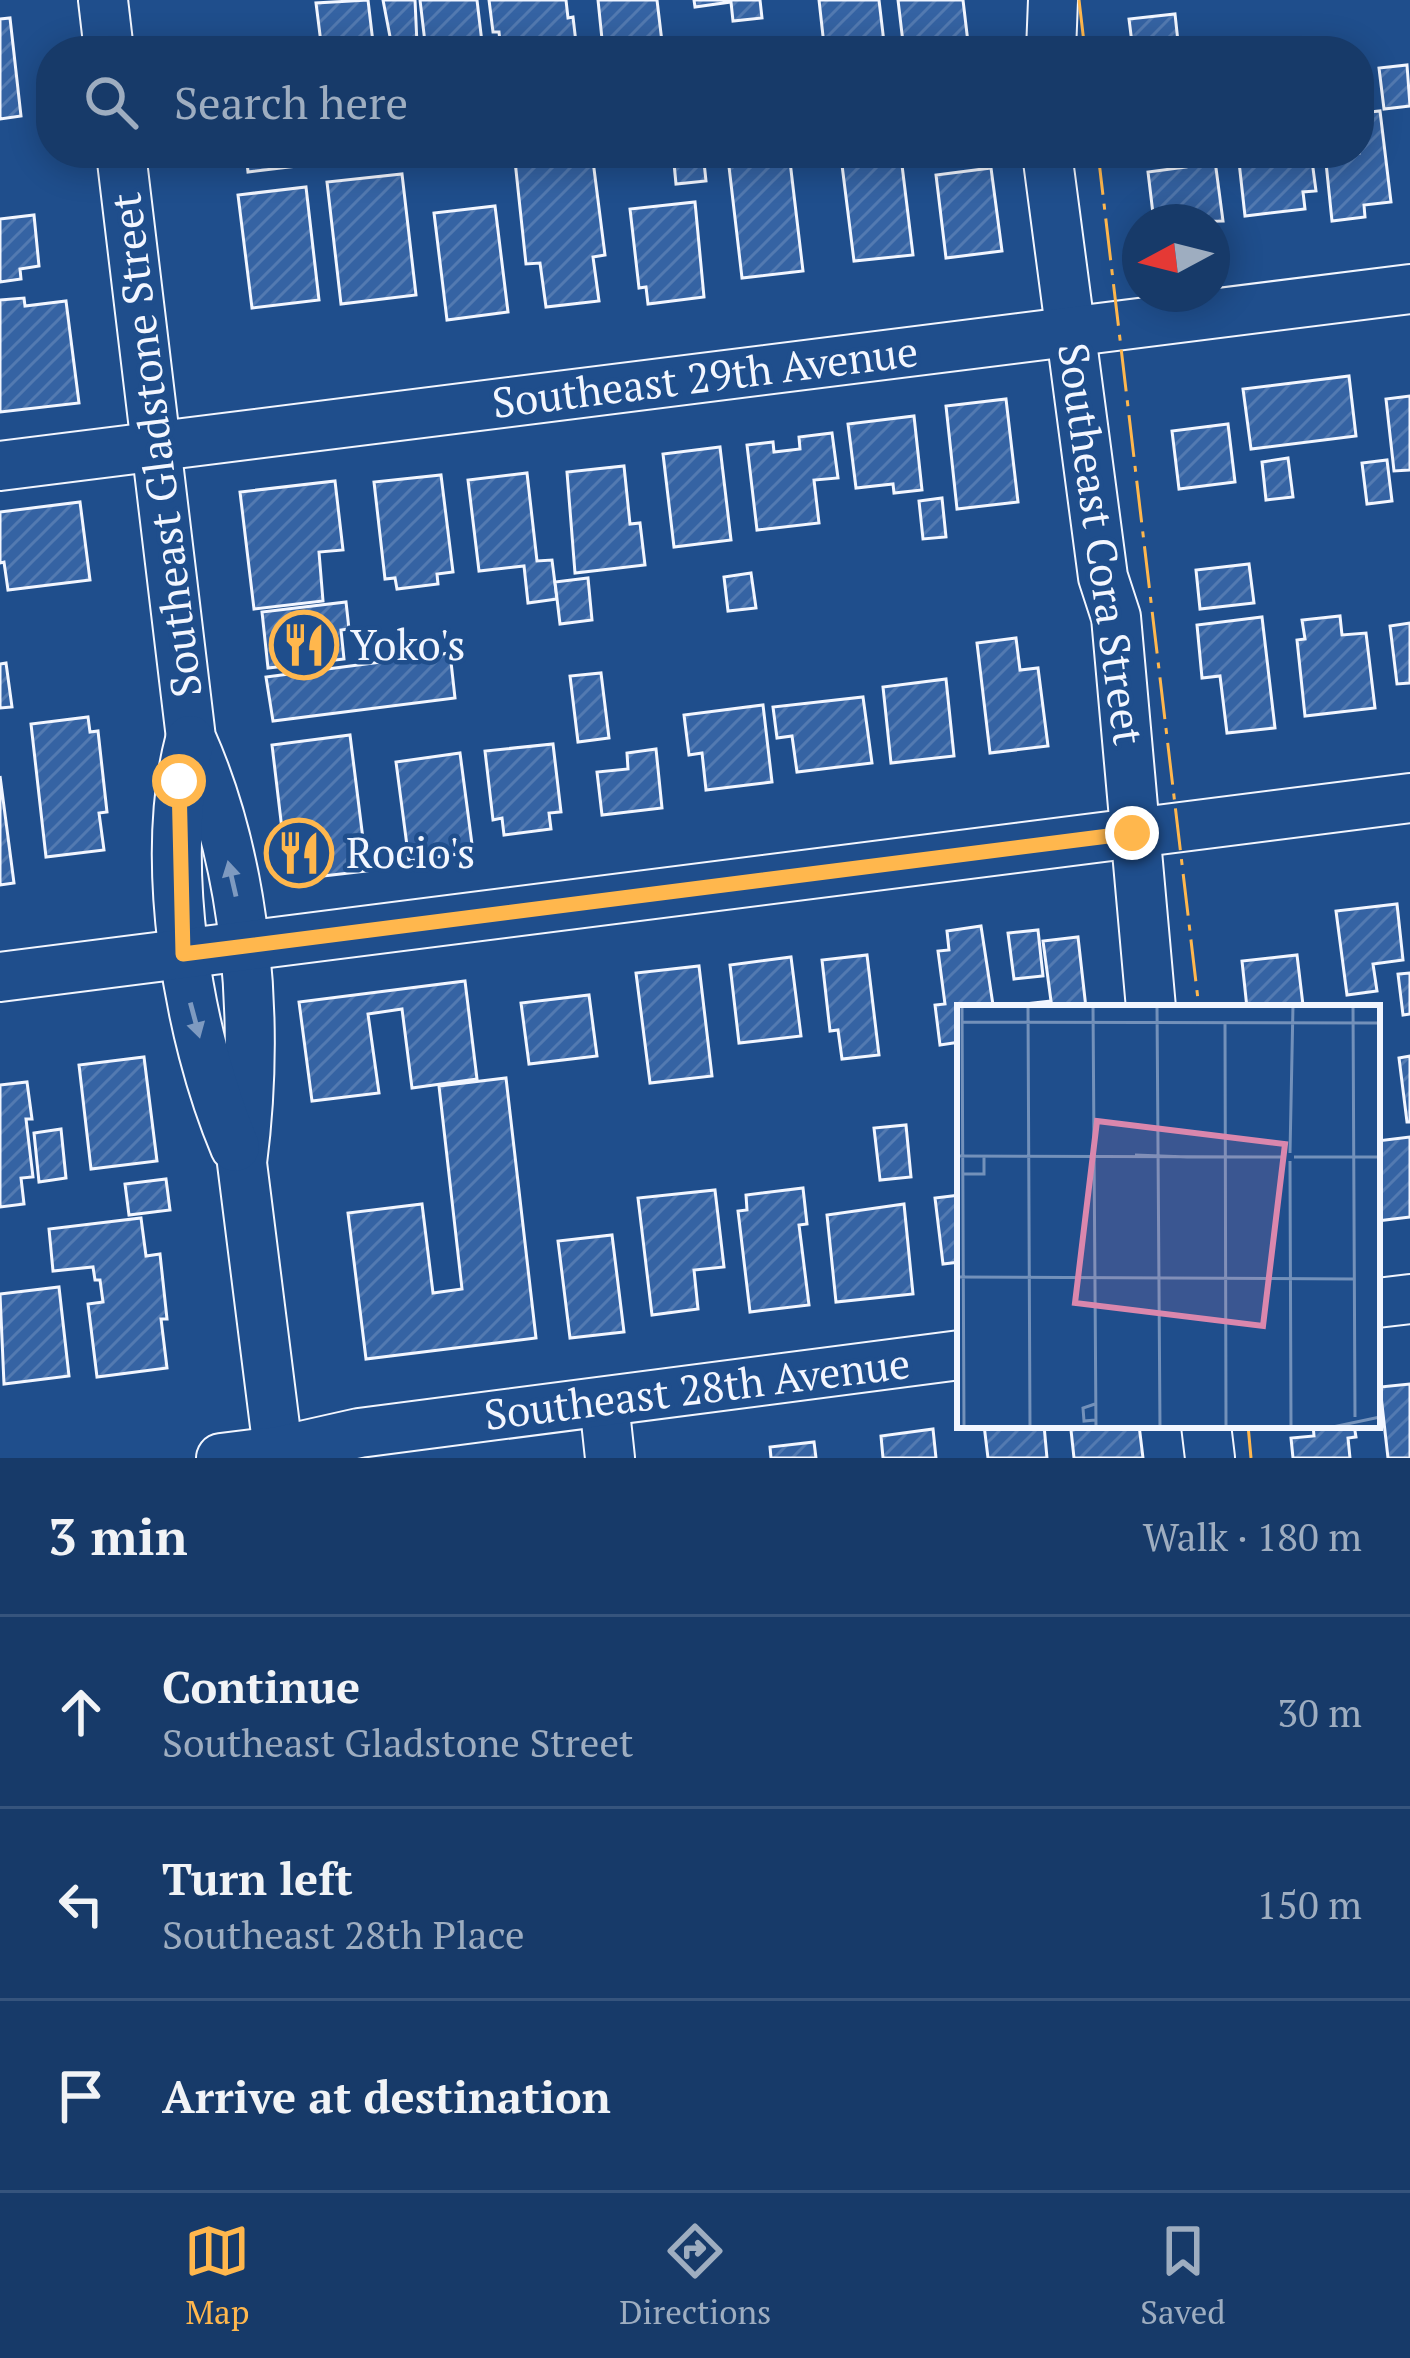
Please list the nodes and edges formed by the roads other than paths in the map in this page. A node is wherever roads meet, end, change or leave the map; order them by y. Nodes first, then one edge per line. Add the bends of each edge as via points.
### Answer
1 (103, 0) edge
2 (1053, 0) edge
3 (107, 36) edge
4 (1052, 36) edge
5 (123, 168) edge
6 (1049, 168) edge
7 (1410, 289) edge
8 (1073, 331) junction
9 (156, 446) junction
10 (0, 466) edge
11 (191, 738) junction
12 (1410, 798) edge
13 (1132, 833) junction
14 (244, 946) junction
15 (183, 954) junction
16 (0, 977) edge
17 (1150, 1005) edge
18 (242, 1162) junction
19 (1410, 1299) edge
20 (1380, 1303) edge
21 (957, 1355) edge
22 (604, 1402) junction
23 (1206, 1428) edge
24 (279, 1454) edge
25 (221, 1458) edge
26 (610, 1458) edge
27 (1210, 1458) edge

1 - 3 street
2 - 4 street
5 - 9 street, Southeast Gladstone Street
6 - 8 street, Southeast Cora Street
7 - 8 street, Southeast 29th Avenue
8 - 9 street, Southeast 29th Avenue
8 - 13 street, Southeast Cora Street via 1103,577 1115,617
9 - 10 street, Southeast 29th Avenue
9 - 11 street, Southeast Gladstone Street
14 -> 11 street, Southeast Gladstone Street via 208,777
11 - 15 street, Southeast Gladstone Street via 179,781
12 - 13 street
13 - 14 street
13 - 17 street, Southeast Cora Street
14 - 15 street
14 - 18 street, Southeast Gladstone Street
15 - 16 street
15 -> 18 street, Southeast Gladstone Street via 221,1115
18 - 24 street, Southeast Gladstone Street
19 - 20 street
21 - 22 street, Southeast 28th Avenue
22 - 24 street, Southeast 28th Avenue via 358,1433
22 - 26 street
23 - 27 street
24 - 25 street, Southeast 28th Avenue

